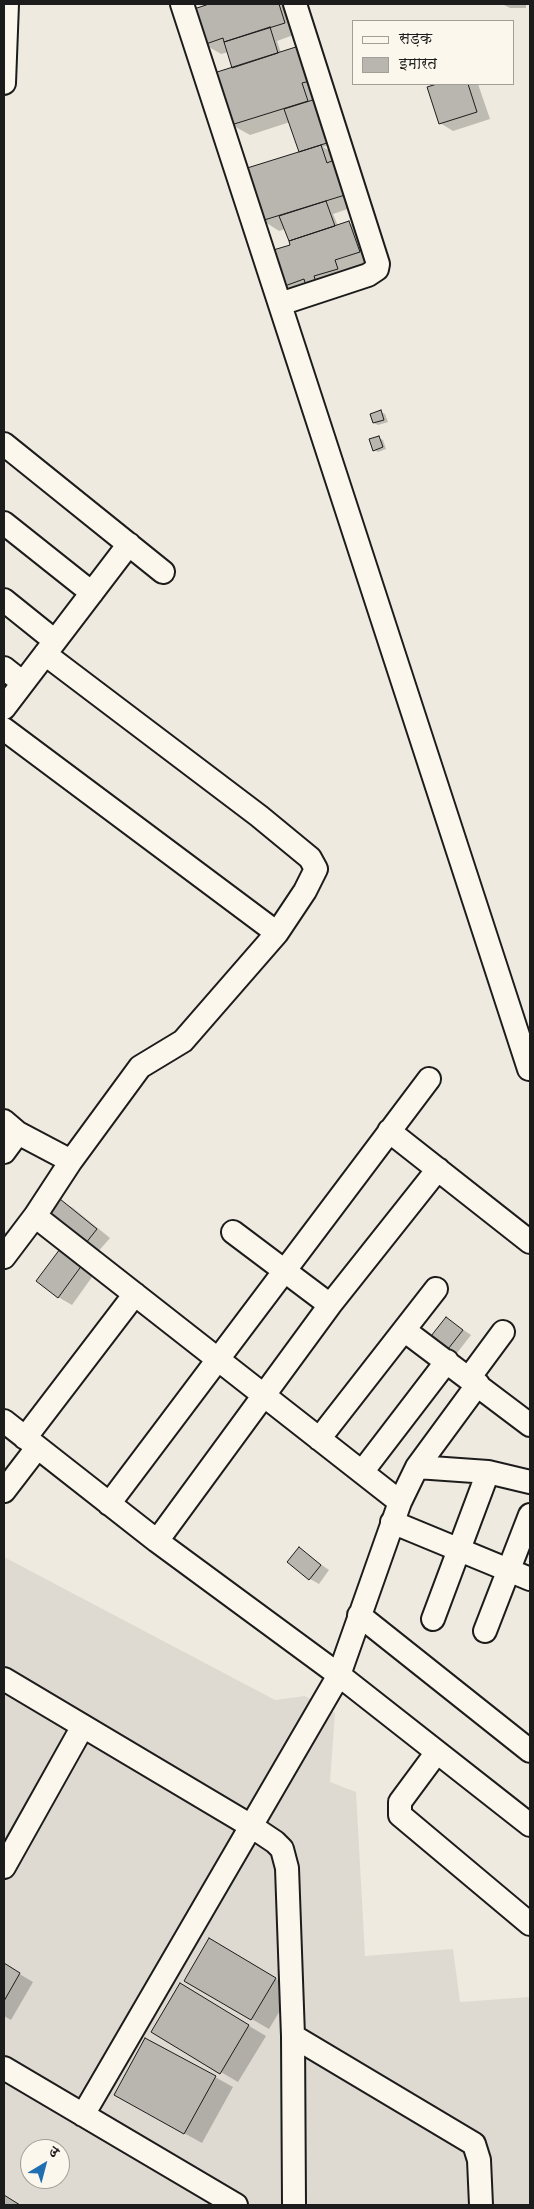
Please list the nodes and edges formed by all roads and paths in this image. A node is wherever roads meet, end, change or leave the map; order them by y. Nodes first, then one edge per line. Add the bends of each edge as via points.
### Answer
1 (7, 4) edge
2 (182, 4) edge
3 (295, 4) edge
4 (4, 83) edge
5 (280, 304) junction
6 (4, 444) edge
7 (4, 523) edge
8 (129, 544) junction
9 (164, 572) dead end
10 (92, 593) junction
11 (4, 600) edge
12 (50, 647) junction
13 (4, 668) edge
14 (23, 683) junction
15 (4, 708) edge
16 (4, 729) edge
17 (277, 933) junction
18 (529, 1069) edge
19 (429, 1079) dead end
20 (11, 1127) edge
21 (390, 1131) junction
22 (4, 1152) edge
23 (71, 1161) junction
24 (438, 1170) junction
25 (35, 1216) junction
26 (233, 1232) dead end
27 (530, 1242) edge
28 (4, 1257) edge
29 (284, 1269) junction
30 (436, 1289) dead end
31 (135, 1294) junction
32 (330, 1305) junction
33 (404, 1330) junction
34 (503, 1332) dead end
35 (218, 1358) junction
36 (447, 1361) junction
37 (473, 1381) junction
38 (263, 1394) junction
39 (4, 1422) edge
40 (530, 1425) edge
41 (320, 1439) junction
42 (31, 1443) junction
43 (418, 1467) junction
44 (362, 1472) junction
45 (488, 1472) junction
46 (530, 1482) edge
47 (4, 1492) edge
48 (400, 1502) junction
49 (109, 1504) junction
50 (530, 1515) edge
51 (392, 1522) junction
52 (157, 1540) junction
53 (460, 1551) junction
54 (509, 1571) junction
55 (530, 1579) edge
56 (360, 1616) junction
57 (433, 1619) dead end
58 (485, 1631) dead end
59 (339, 1675) junction
60 (4, 1679) edge
61 (83, 1726) junction
62 (530, 1751) edge
63 (437, 1752) junction
64 (530, 1825) edge
65 (251, 1826) junction
66 (4, 1867) edge
67 (530, 1924) edge
68 (293, 2036) junction
69 (4, 2068) edge
70 (83, 2115) junction
71 (236, 2205) edge
72 (294, 2205) edge
73 (481, 2205) edge

1 - 4 street
2 - 5 street
3 - 5 street via 378,264 377,269 368,275
5 - 18 street
6 - 8 street
7 - 10 street
8 - 9 street
8 - 10 street
10 - 12 street
11 - 12 street
12 - 14 street
12 - 17 street via 314,862 316,869 312,879
13 - 14 street
14 - 15 street
16 - 17 street
17 - 23 street via 183,1040 140,1067
19 - 21 street
20 - 22 street
20 - 23 street
21 - 24 street
21 - 29 street
23 - 25 street
24 - 27 street
24 - 32 street
25 - 28 street
25 - 31 street
26 - 29 street
29 - 32 street
29 - 35 street
30 - 33 street
31 - 35 street
31 - 42 street
32 - 38 street
33 - 36 street
33 - 41 street
34 - 37 street
35 - 38 street
35 - 49 street
36 - 37 street
36 - 44 street
37 - 40 street
37 - 43 street
38 - 41 street
38 - 52 street
39 - 42 street
41 - 44 street
42 - 47 street
42 - 49 street
43 - 45 street
43 - 48 street
44 - 48 street
45 - 46 street
45 - 53 street
48 - 51 street
49 - 52 street
50 - 54 street
51 - 53 street
51 - 56 street
52 - 59 street
53 - 54 street
53 - 57 street
54 - 55 street
54 - 58 street
56 - 59 street
56 - 62 street
59 - 63 street
59 - 65 street
60 - 61 street
61 - 65 street
61 - 66 street
63 - 64 street
63 - 67 street via 400,1802 400,1815
65 - 68 street via 275,1842 285,1858
65 - 70 street
68 - 72 street
68 - 73 street via 474,2144 479,2160
69 - 70 street
70 - 71 street

